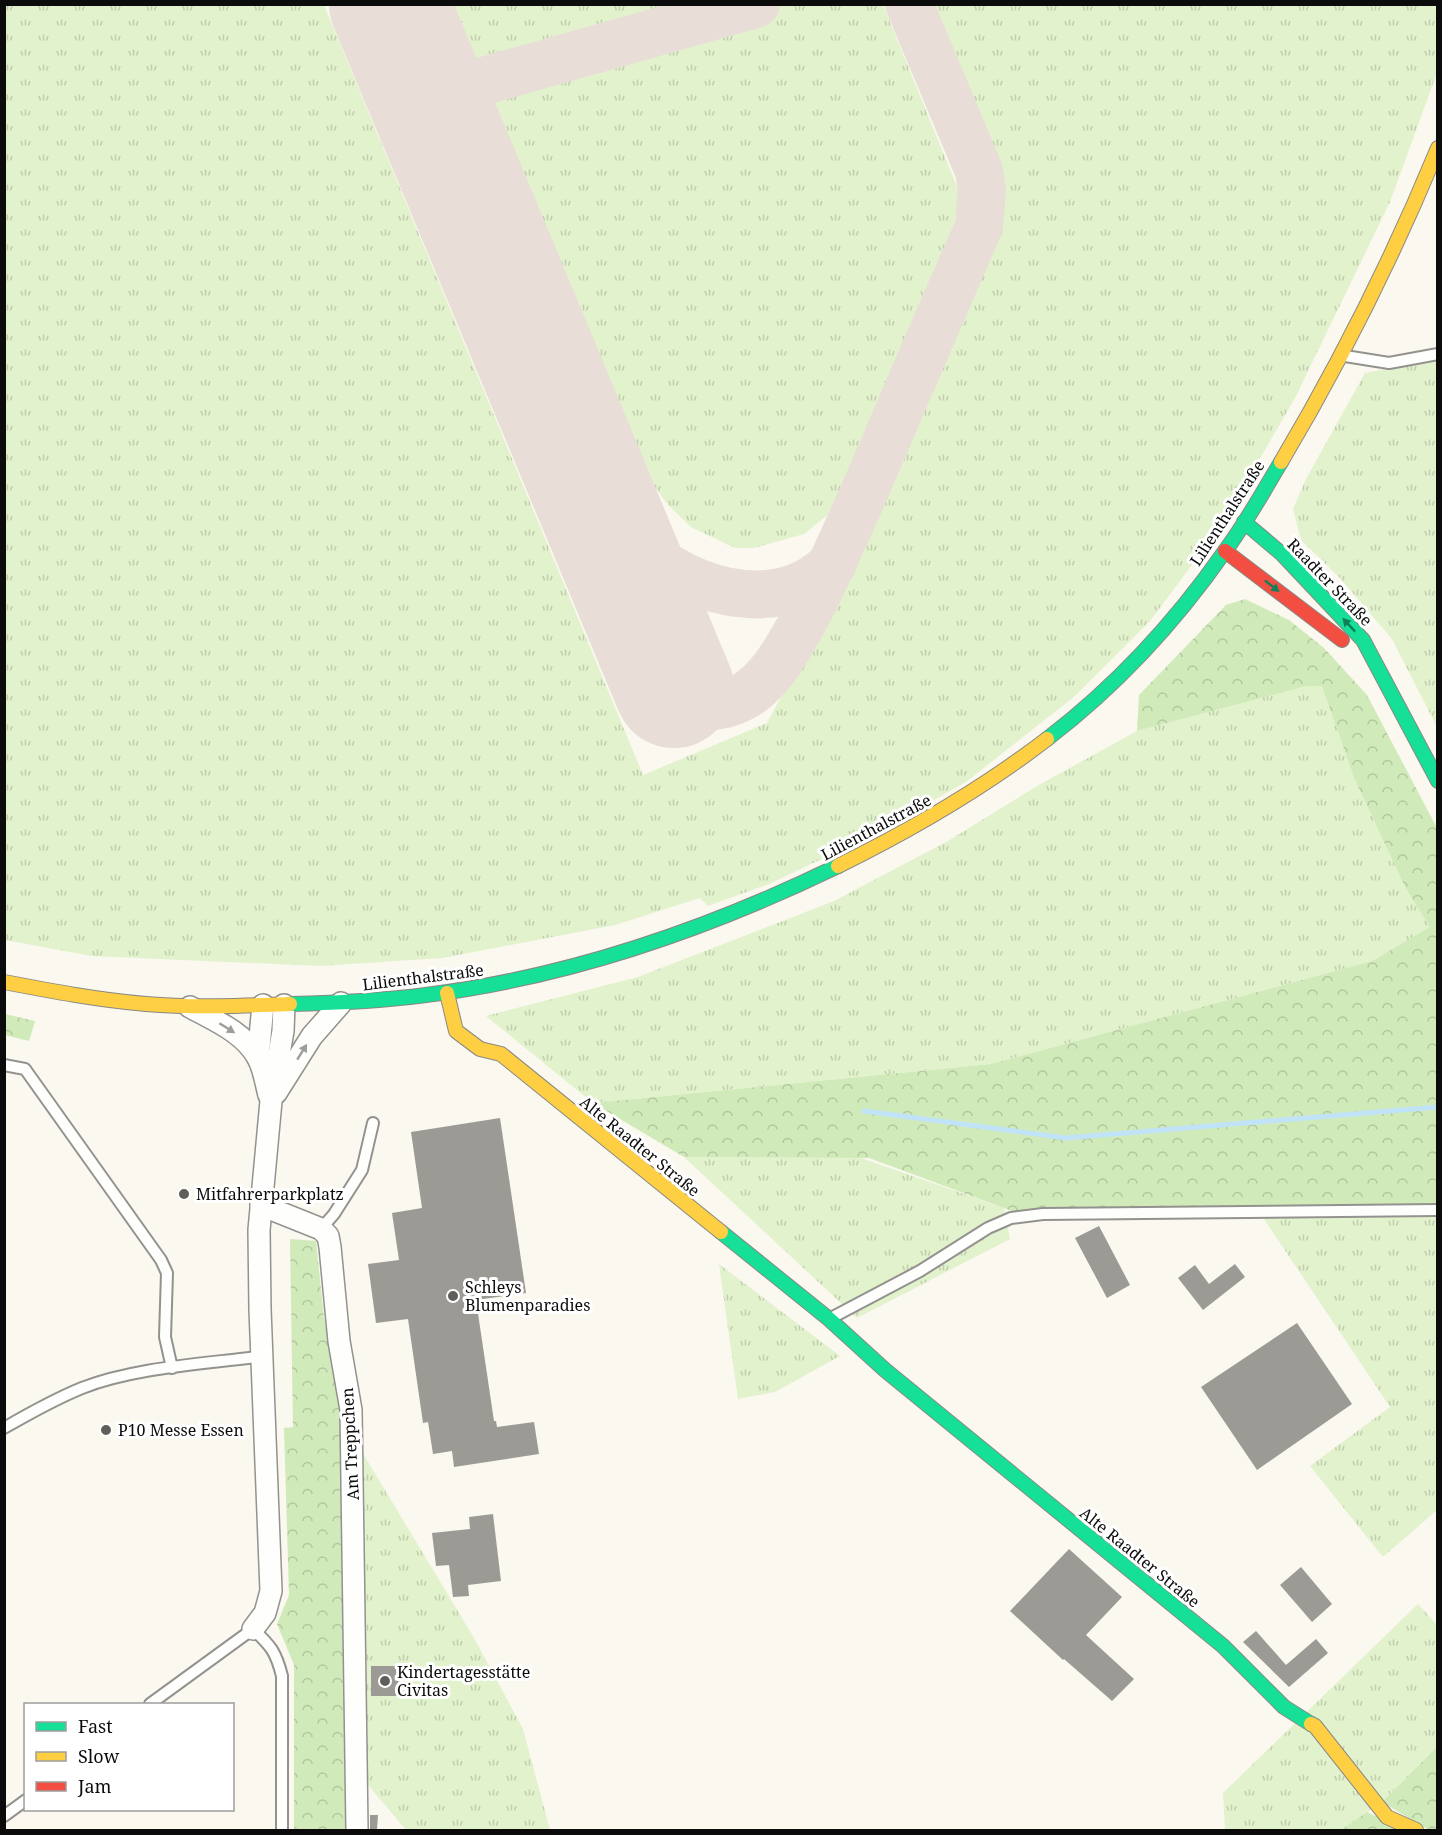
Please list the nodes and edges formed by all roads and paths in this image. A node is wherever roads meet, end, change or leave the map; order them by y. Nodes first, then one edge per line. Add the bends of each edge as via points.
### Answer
1 (1437, 151) edge
2 (1437, 354) edge
3 (1341, 355) junction
4 (1244, 522) junction
5 (1225, 551) junction
6 (1380, 674) junction
7 (1437, 779) edge
8 (4, 982) edge
9 (447, 993) junction
10 (340, 1003) junction
11 (273, 1005) junction
12 (189, 1006) junction
13 (258, 1058) junction
14 (4, 1065) edge
15 (271, 1101) junction
16 (373, 1123) dead end
17 (261, 1204) junction
18 (1437, 1210) edge
19 (321, 1229) junction
20 (829, 1319) junction
21 (263, 1356) junction
22 (172, 1368) junction
23 (4, 1428) edge
24 (253, 1629) junction
25 (151, 1703) edge
26 (24, 1801) edge
27 (4, 1816) edge
28 (282, 1830) edge
29 (357, 1830) edge
30 (1416, 1830) edge

1 - 3 main road, Lilienthalstraße via 1382,276
2 - 3 lane via 1389,363
3 - 4 main road, Lilienthalstraße
4 - 5 main road, Lilienthalstraße
6 -> 4 main road, Raadter Straße via 1363,640 1282,554
5 -> 6 main road, Raadter Straße via 1343,640
5 - 9 main road, Lilienthalstraße via 1129,666 1078,713 975,791 881,846 763,901 669,937 516,980
6 - 7 main road, Raadter Straße
8 - 12 main road, Lilienthalstraße via 132,1004
9 - 10 main road, Lilienthalstraße
9 - 20 main road, Alte Raadter Straße via 456,1031 480,1049 501,1054
10 - 11 main road, Lilienthalstraße
15 -> 10 street via 312,1036
11 - 12 main road, Lilienthalstraße
11 - 13 street
11 - 15 street via 283,1031
12 -> 13 street via 239,1036
13 - 15 street
14 - 22 lane via 24,1069 161,1260 167,1273 165,1337
15 - 17 street
16 - 19 lane via 362,1170
17 - 19 street
17 - 21 street
18 - 20 lane via 1043,1214 1011,1218
19 - 29 street, Am Treppchen via 328,1236 351,1410
20 - 30 main road, Alte Raadter Straße via 885,1370 1223,1646 1284,1707 1315,1726 1387,1817
21 - 22 lane
21 - 24 street via 271,1591 265,1613
22 - 23 lane via 84,1387
24 - 25 lane
24 - 28 lane via 271,1647 282,1676
26 - 27 lane

